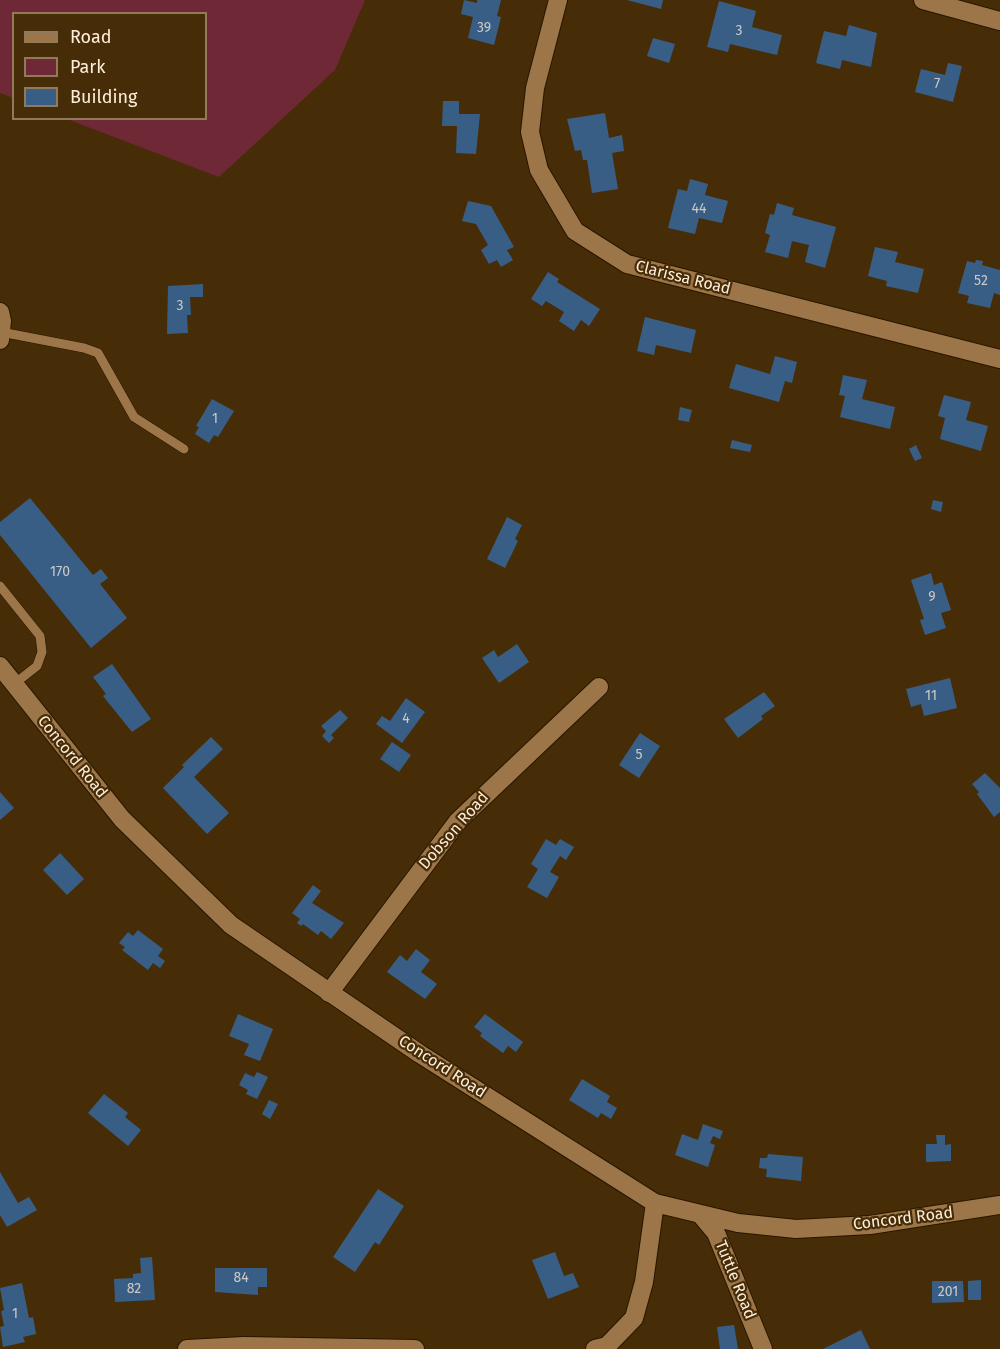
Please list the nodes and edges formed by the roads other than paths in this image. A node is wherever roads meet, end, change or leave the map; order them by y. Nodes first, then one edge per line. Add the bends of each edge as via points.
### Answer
1 (558, 0) edge
2 (923, 0) edge
3 (1000, 21) edge
4 (0, 312) edge
5 (1, 336) edge
6 (1000, 360) edge
7 (184, 449) dead end
8 (0, 586) edge
9 (0, 666) edge
10 (14, 684) junction
11 (599, 687) dead end
12 (329, 993) junction
13 (655, 1203) junction
14 (1000, 1206) edge
15 (701, 1215) junction
16 (187, 1349) edge
17 (415, 1349) edge
18 (595, 1349) edge
19 (763, 1349) edge

1 - 6 street, Clarissa Road via 535,88 530,132 539,171 575,231 627,264
2 - 3 street
4 - 5 street
5 - 7 lane via 98,353 134,417
8 - 10 lane via 40,636 42,652 37,666
9 - 10 street, Concord Road
10 - 12 street, Concord Road via 122,819 184,883 231,925
11 - 12 street, Dobson Road via 458,821
12 - 13 street, Concord Road
13 - 15 street, Concord Road
13 - 18 street via 644,1282 634,1318 607,1346
14 - 15 street, Concord Road via 870,1225 796,1229
15 - 19 street, Tuttle Road via 716,1233
16 - 17 street

